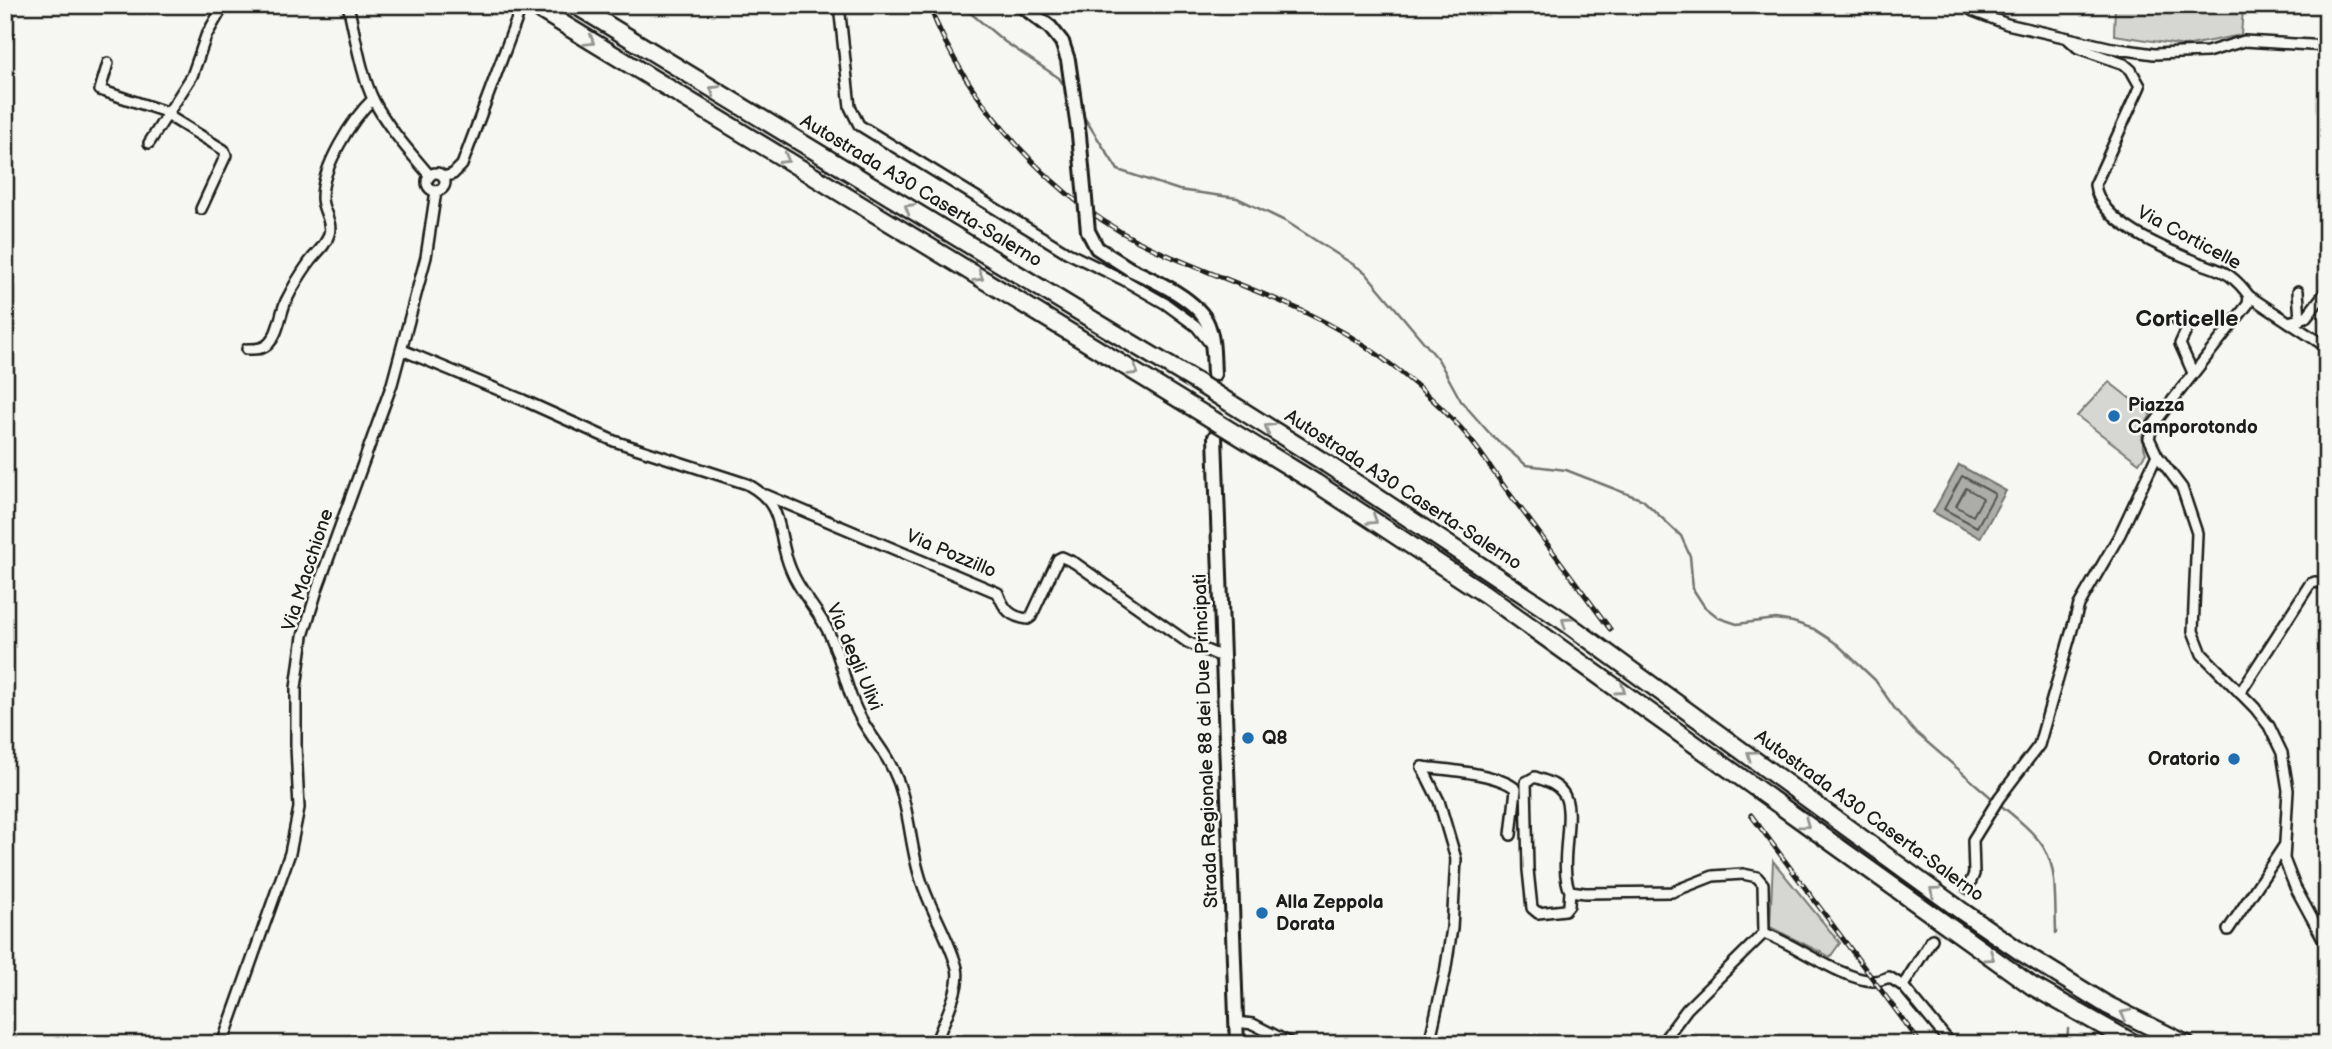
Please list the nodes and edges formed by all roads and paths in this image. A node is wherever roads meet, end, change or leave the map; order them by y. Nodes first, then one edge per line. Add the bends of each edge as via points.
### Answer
1 (224, 5) edge
2 (348, 5) edge
3 (532, 5) edge
4 (575, 5) edge
5 (839, 5) edge
6 (1021, 5) edge
7 (1964, 5) edge
8 (518, 16) dead end
9 (2067, 38) junction
10 (2327, 46) edge
11 (108, 63) dead end
12 (373, 99) junction
13 (168, 114) junction
14 (149, 143) dead end
15 (430, 176) junction
16 (444, 177) junction
17 (436, 191) junction
18 (201, 209) dead end
19 (2327, 290) edge
20 (2298, 291) dead end
21 (2249, 296) junction
22 (2177, 320) dead end
23 (2300, 320) junction
24 (2289, 322) junction
25 (1212, 346) junction
26 (2325, 346) edge
27 (247, 349) dead end
28 (402, 350) junction
29 (2193, 373) junction
30 (1214, 374) tunnel mouth
31 (1215, 437) tunnel mouth
32 (2157, 455) junction
33 (764, 495) junction
34 (2327, 584) edge
35 (1222, 657) junction
36 (2240, 693) junction
37 (1511, 835) dead end
38 (2285, 845) junction
39 (1968, 888) tunnel mouth
40 (1570, 891) junction
41 (2228, 930) dead end
42 (1764, 933) junction
43 (1932, 939) tunnel mouth
44 (2327, 946) edge
45 (1903, 986) junction
46 (1236, 1022) junction
47 (222, 1044) edge
48 (935, 1044) edge
49 (1237, 1044) edge
50 (1292, 1044) edge
51 (1429, 1044) edge
52 (1661, 1044) edge
53 (1951, 1044) edge
54 (2135, 1044) edge
55 (2186, 1044) edge

1 - 13 street via 206,36 192,76
2 - 12 street
3 -> 54 highway, bridge via 1316,483 1485,594 2032,986
55 -> 4 highway, Autostrada A30 Caserta-Salerno, bridge via 2107,1005 2021,952 1566,622 1327,464
5 - 25 street via 850,107 859,125 1068,253 1166,304 1196,326
6 - 25 main road, bridge via 1050,27 1068,60 1088,231 1097,248 1172,291 1203,315
7 - 9 street via 2007,24
8 - 16 street via 461,165
9 - 10 street via 2154,54 2207,52 2244,41
9 - 21 street, Via Corticelle via 2078,48 2124,64 2140,86 2095,185 2096,196 2127,227 2229,275
11 - 13 street via 100,90
12 - 15 street
12 - 27 street via 352,124 324,183 322,199 331,226 322,250 309,262 286,300 275,335 267,345
13 - 14 street
13 - 18 street via 226,155
15 - 16 street
15 - 17 street via 428,186
16 - 17 street via 443,188
17 - 28 street, Via Macchione via 426,257
19 - 23 street
20 - 23 street
21 - 24 street
21 - 29 street, Via Corticelle via 2248,304
22 - 29 street via 2188,327 2180,344
23 - 24 street
24 - 26 street
25 - 30 main road
28 - 33 street via 614,441 747,484
28 - 47 street, Via Macchione via 303,636 296,688 299,808 290,853
29 - 32 street, Via Corticelle via 2153,425 2149,438
31 - 35 main road, Strada Regionale 88 dei Due Principati
32 - 36 street via 2182,488 2197,533 2193,631 2202,654
32 - 39 street via 2120,534 2079,605 2039,745 1973,840 1974,874
33 - 35 street, Via Pozzillo via 998,593 1008,613 1020,618 1031,617 1049,574 1062,557 1187,642
33 - 48 street, Via degli Ulivi via 778,517 790,568 830,634 850,697 886,753 899,783 922,885 958,970
34 - 36 street via 2310,584
35 - 46 main road, Strada Regionale 88 dei Due Principati
36 - 38 street via 2269,726 2282,753 2288,790
37 - 51 street via 1516,789 1509,783 1422,767 1439,801 1456,859 1451,939
38 - 41 street
38 - 44 street via 2284,859 2295,887
40 - 40 street via 1565,839 1569,810 1564,794 1535,777 1526,782 1532,908 1538,913 1565,910
40 - 42 street via 1672,892 1713,876 1744,874 1757,877 1762,884
42 - 45 street via 1858,978 1889,978
42 - 52 street via 1687,1009
43 - 45 street
45 - 53 street
46 - 49 main road, Strada Regionale 88 dei Due Principati
46 - 50 street via 1253,1024

